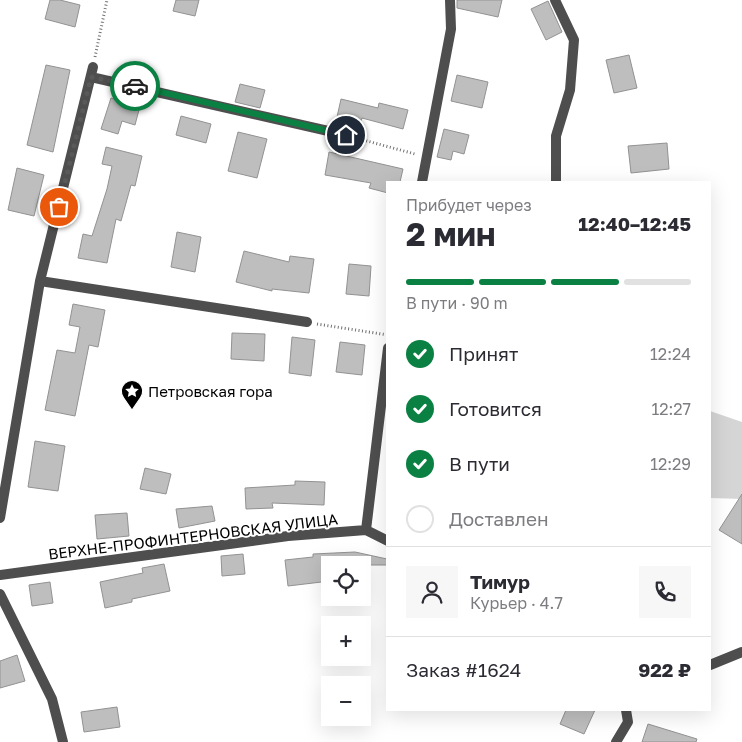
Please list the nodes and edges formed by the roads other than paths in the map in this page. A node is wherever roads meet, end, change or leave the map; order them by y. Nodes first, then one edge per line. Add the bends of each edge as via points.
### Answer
1 (450, 0) edge
2 (555, 0) edge
3 (346, 135) road end
4 (422, 181) edge
5 (556, 181) edge
6 (40, 282) junction
7 (307, 322) road end
8 (386, 365) edge
9 (0, 518) edge
10 (366, 530) junction
11 (386, 540) edge
12 (0, 575) edge
13 (0, 594) edge
14 (742, 652) edge
15 (711, 665) edge
16 (626, 711) edge
17 (64, 742) edge
18 (616, 742) edge

1 - 4 street via 450,29
2 - 5 street via 574,40 570,90 556,136
3 - 6 street via 92,72
6 - 7 street
6 - 9 street
8 - 10 street
10 - 11 street
10 - 12 street, ВЕРХНЕ-ПРОФИНТЕРНОВСКАЯ УЛИЦА via 288,536
13 - 17 street via 52,698
14 - 15 street
16 - 18 street via 628,722

